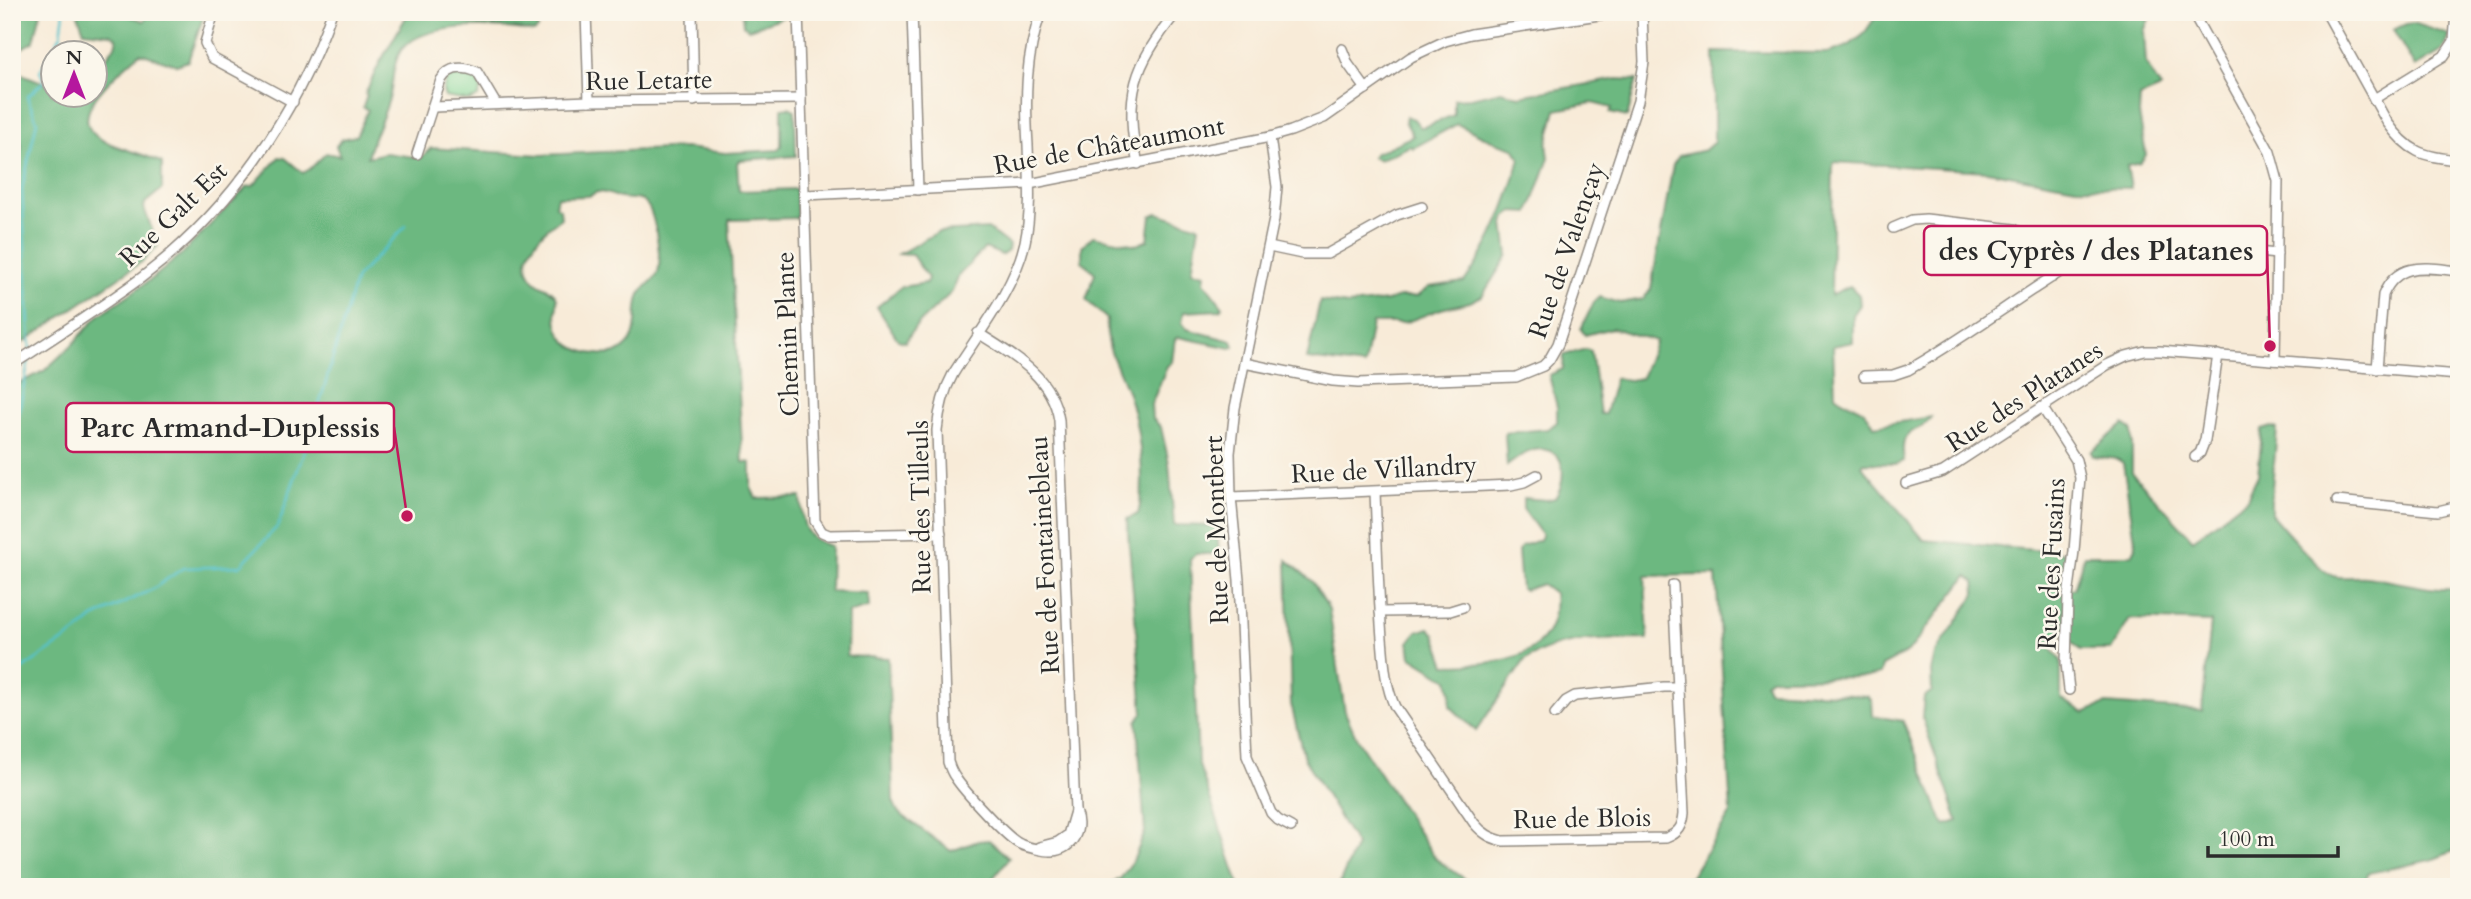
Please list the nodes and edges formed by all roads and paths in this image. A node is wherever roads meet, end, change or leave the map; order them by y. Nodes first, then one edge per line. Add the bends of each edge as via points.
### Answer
1 (214, 12) edge
2 (332, 12) edge
3 (586, 12) edge
4 (692, 12) edge
5 (798, 12) edge
6 (912, 12) edge
7 (1041, 12) edge
8 (1177, 12) edge
9 (1619, 12) edge
10 (1642, 12) edge
11 (2192, 12) edge
12 (2326, 12) edge
13 (2456, 12) edge
14 (1342, 49) dead end
15 (1366, 89) junction
16 (801, 99) junction
17 (2374, 99) junction
18 (589, 101) junction
19 (694, 101) junction
20 (293, 102) junction
21 (496, 104) junction
22 (434, 107) junction
23 (1270, 137) junction
24 (417, 154) dead end
25 (2459, 160) edge
26 (1138, 164) junction
27 (1029, 184) junction
28 (918, 190) junction
29 (805, 195) junction
30 (1422, 207) dead end
31 (1893, 228) dead end
32 (1269, 247) junction
33 (2277, 254) junction
34 (2459, 271) edge
35 (2053, 276) junction
36 (978, 333) junction
37 (2218, 355) junction
38 (2275, 360) junction
39 (1244, 363) junction
40 (12, 365) edge
41 (2377, 369) junction
42 (2459, 375) edge
43 (1864, 376) dead end
44 (2042, 407) junction
45 (2194, 457) dead end
46 (1537, 475) dead end
47 (1906, 483) dead end
48 (1375, 492) junction
49 (1231, 497) junction
50 (2337, 501) dead end
51 (2459, 506) edge
52 (941, 533) junction
53 (1673, 584) dead end
54 (1463, 607) dead end
55 (1380, 612) junction
56 (1678, 687) junction
57 (2070, 690) dead end
58 (1555, 714) dead end
59 (951, 772) joint
60 (1291, 828) dead end

1 - 20 street via 206,49 216,62
2 - 20 street, Rue Galt Est
3 - 18 street
4 - 19 street
5 - 16 street, Chemin Plante
6 - 28 street
7 - 27 street, Rue des Tilleuls via 1027,75
8 - 26 street via 1149,48 1136,75 1132,106
9 - 15 street, Rue de Châteaumont via 1445,41 1411,57
10 - 39 street, Rue de Valençay via 1644,62 1638,102 1558,344 1543,366 1516,377 1358,383
11 - 33 street via 2274,161
12 - 17 street
13 - 17 street via 2454,41 2444,56
14 - 15 street
15 - 23 street, Rue de Châteaumont via 1324,118
16 - 19 street, Rue Letarte
16 - 29 street, Chemin Plante
17 - 25 street via 2407,145 2427,156
18 - 19 street, Rue Letarte
18 - 21 street, Rue Letarte
20 - 40 street, Rue Galt Est via 237,185 193,232 142,277
21 - 22 street, Rue Letarte
21 - 22 street via 477,72 463,67 444,75
22 - 24 street
23 - 26 street, Rue de Châteaumont
23 - 32 street, Rue de Montbert via 1277,187
26 - 27 street, Rue de Châteaumont
27 - 28 street, Rue de Châteaumont
27 - 36 street, Rue des Tilleuls via 1028,227 1021,256
28 - 29 street, Rue de Châteaumont
29 - 52 street, Chemin Plante via 815,521 829,536
30 - 32 street via 1397,215 1327,254
31 - 35 street via 1926,219 2014,229 2030,240
32 - 39 street, Rue de Montbert
33 - 35 street via 2131,241 2103,248
33 - 38 street
34 - 41 street via 2404,270 2388,285 2383,295
35 - 43 street via 1908,370
36 - 52 street, Rue des Tilleuls via 946,387 938,418
36 - 59 street, Rue de Fontainebleau via 1027,365 1057,406 1076,811 1068,835 1039,848 1019,844
37 - 38 street, Rue des Platanes
37 - 44 street, Rue des Platanes via 2145,351 2126,356
37 - 45 street via 2205,440
38 - 41 street, Rue des Platanes
39 - 49 street, Rue de Montbert via 1230,453
41 - 42 street, Rue des Platanes
44 - 47 street, Rue des Platanes via 1944,472
44 - 57 street, Rue des Fusains via 2076,460 2080,478 2068,597
46 - 48 street, Rue de Villandry via 1511,485
48 - 49 street, Rue de Villandry
48 - 55 street, Rue de Blois
49 - 60 street, Rue de Montbert via 1247,756 1271,813
50 - 51 street via 2438,512
52 - 59 street, Rue des Tilleuls
53 - 56 street, Rue de Blois
54 - 55 street
55 - 56 street, Rue de Blois via 1386,678 1395,707 1474,824 1493,839 1674,835 1683,824 1684,813
56 - 58 street via 1587,694 1566,701

